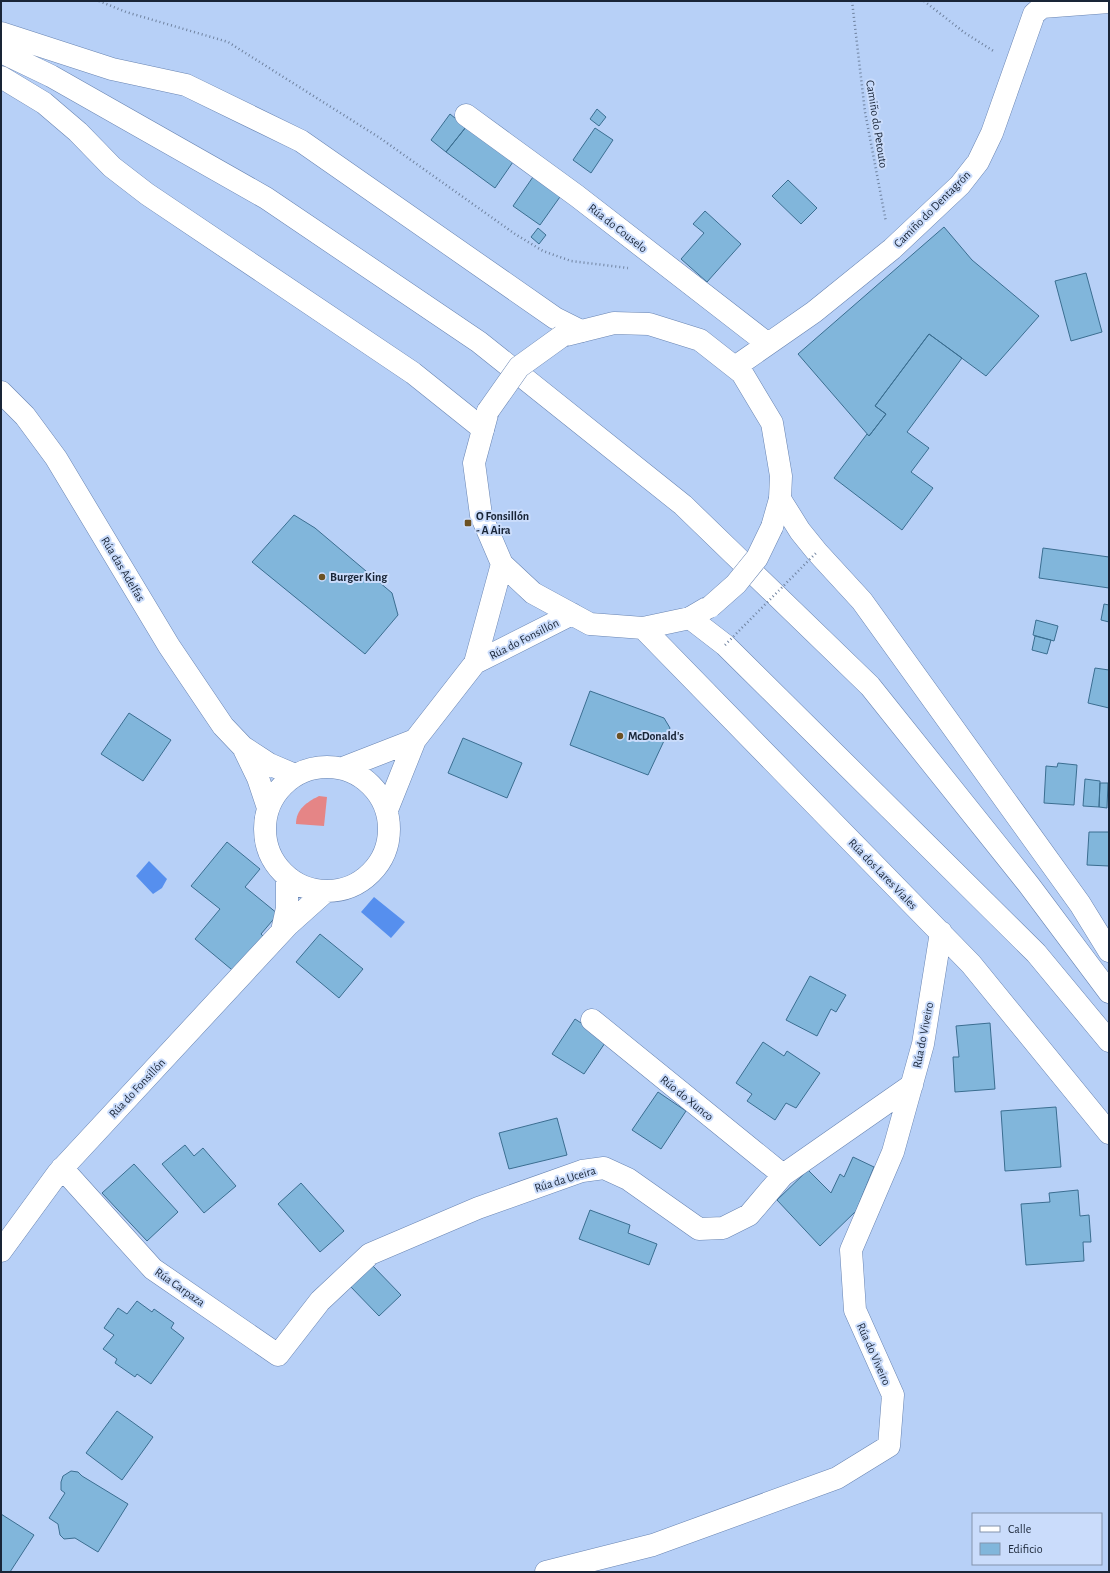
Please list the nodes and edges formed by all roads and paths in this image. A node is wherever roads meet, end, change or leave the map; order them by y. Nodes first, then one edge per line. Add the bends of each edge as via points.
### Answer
1 (99, 1) edge
2 (852, 1) edge
3 (924, 1) edge
4 (1109, 2) edge
5 (1, 32) edge
6 (1, 52) edge
7 (1016, 68) junction
8 (1, 77) edge
9 (466, 115) dead end
10 (892, 249) junction
11 (632, 268) dead end
12 (571, 334) junction
13 (768, 344) junction
14 (735, 367) junction
15 (1, 392) edge
16 (485, 420) junction
17 (780, 499) junction
18 (817, 552) junction
19 (502, 564) junction
20 (572, 614) junction
21 (690, 618) junction
22 (643, 628) junction
23 (725, 645) junction
24 (475, 663) junction
25 (415, 740) junction
26 (243, 747) junction
27 (343, 768) junction
28 (295, 775) junction
29 (268, 808) junction
30 (387, 810) junction
31 (287, 878) junction
32 (326, 891) junction
33 (282, 932) junction
34 (941, 932) junction
35 (1109, 950) edge
36 (1109, 992) edge
37 (592, 1020) dead end
38 (1109, 1041) edge
39 (912, 1084) junction
40 (1109, 1133) edge
41 (62, 1168) junction
42 (783, 1175) junction
43 (1, 1251) edge
44 (278, 1354) joint
45 (546, 1572) edge

1 - 11 path via 126,12 228,42 380,138 543,251 571,261
2 - 10 path, Camiño do Petouto via 865,112
3 - 7 path
4 - 7 main road, Camiño do Dentagrón via 1042,7 1034,14
5 - 12 main road via 112,69 186,85 302,141 554,318
6 - 36 main road via 51,76 266,198 479,342 683,505 870,686 1029,885
7 - 10 main road, Camiño do Dentagrón via 992,133 978,162 960,185
8 - 16 main road via 44,103 78,132 112,167 147,194
9 - 13 main road, Rúa do Couselo via 577,196
10 - 13 main road, Camiño do Dentagrón via 814,312
12 - 14 main road via 614,323 650,324 700,340
12 - 16 main road, bridge via 518,367
13 - 14 main road, Camiño do Dentagrón
14 - 17 main road via 742,373 772,423 781,476
15 - 26 main road, Rúa das Adelfas via 25,416 56,458 169,646 223,726
16 - 19 main road via 474,463 481,515
17 - 18 main road
17 - 21 main road, bridge via 772,527 757,558 736,584 710,607
18 - 23 path, bridge
18 - 35 main road via 862,601 1080,904
19 - 20 main road via 533,593
19 - 24 main road, Rúa do Fonsillón
20 - 22 main road via 590,624
20 - 24 main road, Rúa do Fonsillón
21 - 22 main road
21 - 23 main road
22 - 34 main road, Rúa dos Lares Viales
23 - 38 main road via 1036,953
24 - 25 main road, Rúa do Fonsillón
25 - 27 main road
25 - 30 main road, Rúa do Fonsillón
26 - 28 main road, Rúa das Adelfas via 269,764
26 - 29 main road, Rúa das Adelfas via 258,778
27 - 28 main road via 310,768
27 - 30 main road via 362,777 377,791
28 - 29 main road via 282,784
29 - 31 main road via 264,822 265,843 273,862
30 - 32 main road via 390,829 387,848 377,866 363,880 346,889
31 - 32 main road via 306,888
31 - 33 main road via 287,908
32 - 33 main road, Rúa do Fonsillón
33 - 41 main road, Rúa do Fonsillón
34 - 39 main road, Rúa do Viveiro via 923,1044
34 - 40 main road, Rúa dos Lares Viales via 971,964
37 - 42 main road, Rúo do Xunco
39 - 42 main road, Rúa da Uceira
39 - 45 main road, Rúa do Viveiro via 893,1152 851,1250 855,1310 893,1395 889,1446 837,1478 653,1545
41 - 43 main road, Rúa do Fonsillón
41 - 44 main road, Rúa Carpaza via 153,1269
42 - 44 main road, Rúa da Uceira via 749,1215 723,1228 699,1229 628,1179 604,1168 582,1172 478,1208 370,1254 320,1301

